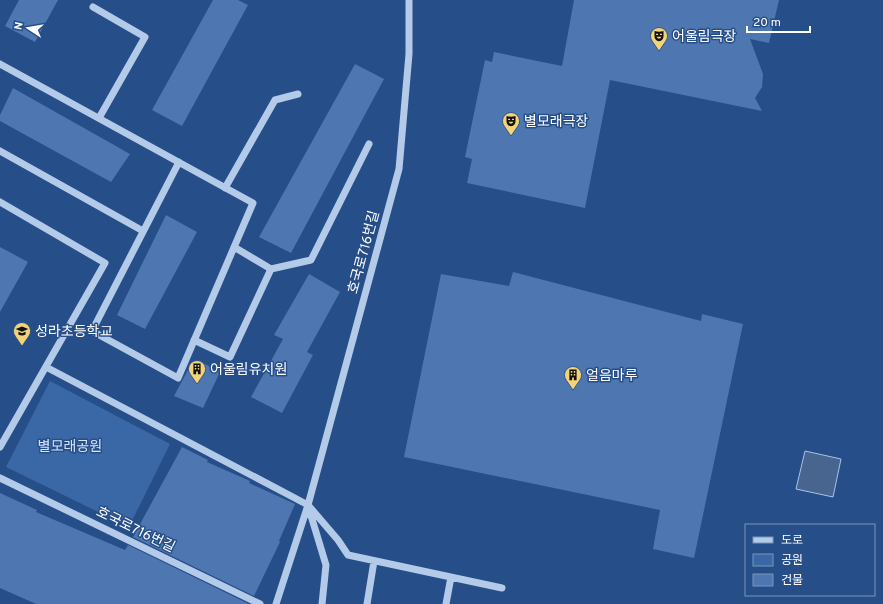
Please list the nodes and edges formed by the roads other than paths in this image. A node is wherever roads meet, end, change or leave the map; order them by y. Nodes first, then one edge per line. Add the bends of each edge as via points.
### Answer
1 (409, 0) edge
2 (93, 7) dead end
3 (0, 64) edge
4 (298, 94) dead end
5 (99, 118) junction
6 (369, 144) dead end
7 (0, 151) edge
8 (178, 162) junction
9 (225, 188) junction
10 (0, 202) edge
11 (143, 230) junction
12 (234, 247) junction
13 (271, 269) junction
14 (194, 340) junction
15 (46, 367) junction
16 (0, 448) edge
17 (0, 478) edge
18 (308, 505) junction
19 (374, 561) junction
20 (450, 577) junction
21 (502, 588) dead end
22 (260, 604) edge
23 (276, 604) edge
24 (322, 604) edge
25 (367, 604) edge
26 (446, 604) edge

1 - 18 street, 호국로716번길 via 409,54 399,169
2 - 5 street via 145,37
3 - 5 street
4 - 9 street via 275,100
5 - 8 street
6 - 13 street via 311,260
7 - 11 street
8 - 9 street
8 - 11 street
9 - 12 street via 253,203
10 - 15 street via 105,263
11 - 14 street via 92,331 178,378
12 - 13 street
12 - 14 street
13 - 14 street via 230,357
15 - 16 street
15 - 18 street
17 - 22 street, 호국로716번길
18 - 19 street via 348,555
18 - 23 street, 호국로716번길
18 - 24 street via 326,565
19 - 20 street
19 - 25 street
20 - 21 street
20 - 26 street

